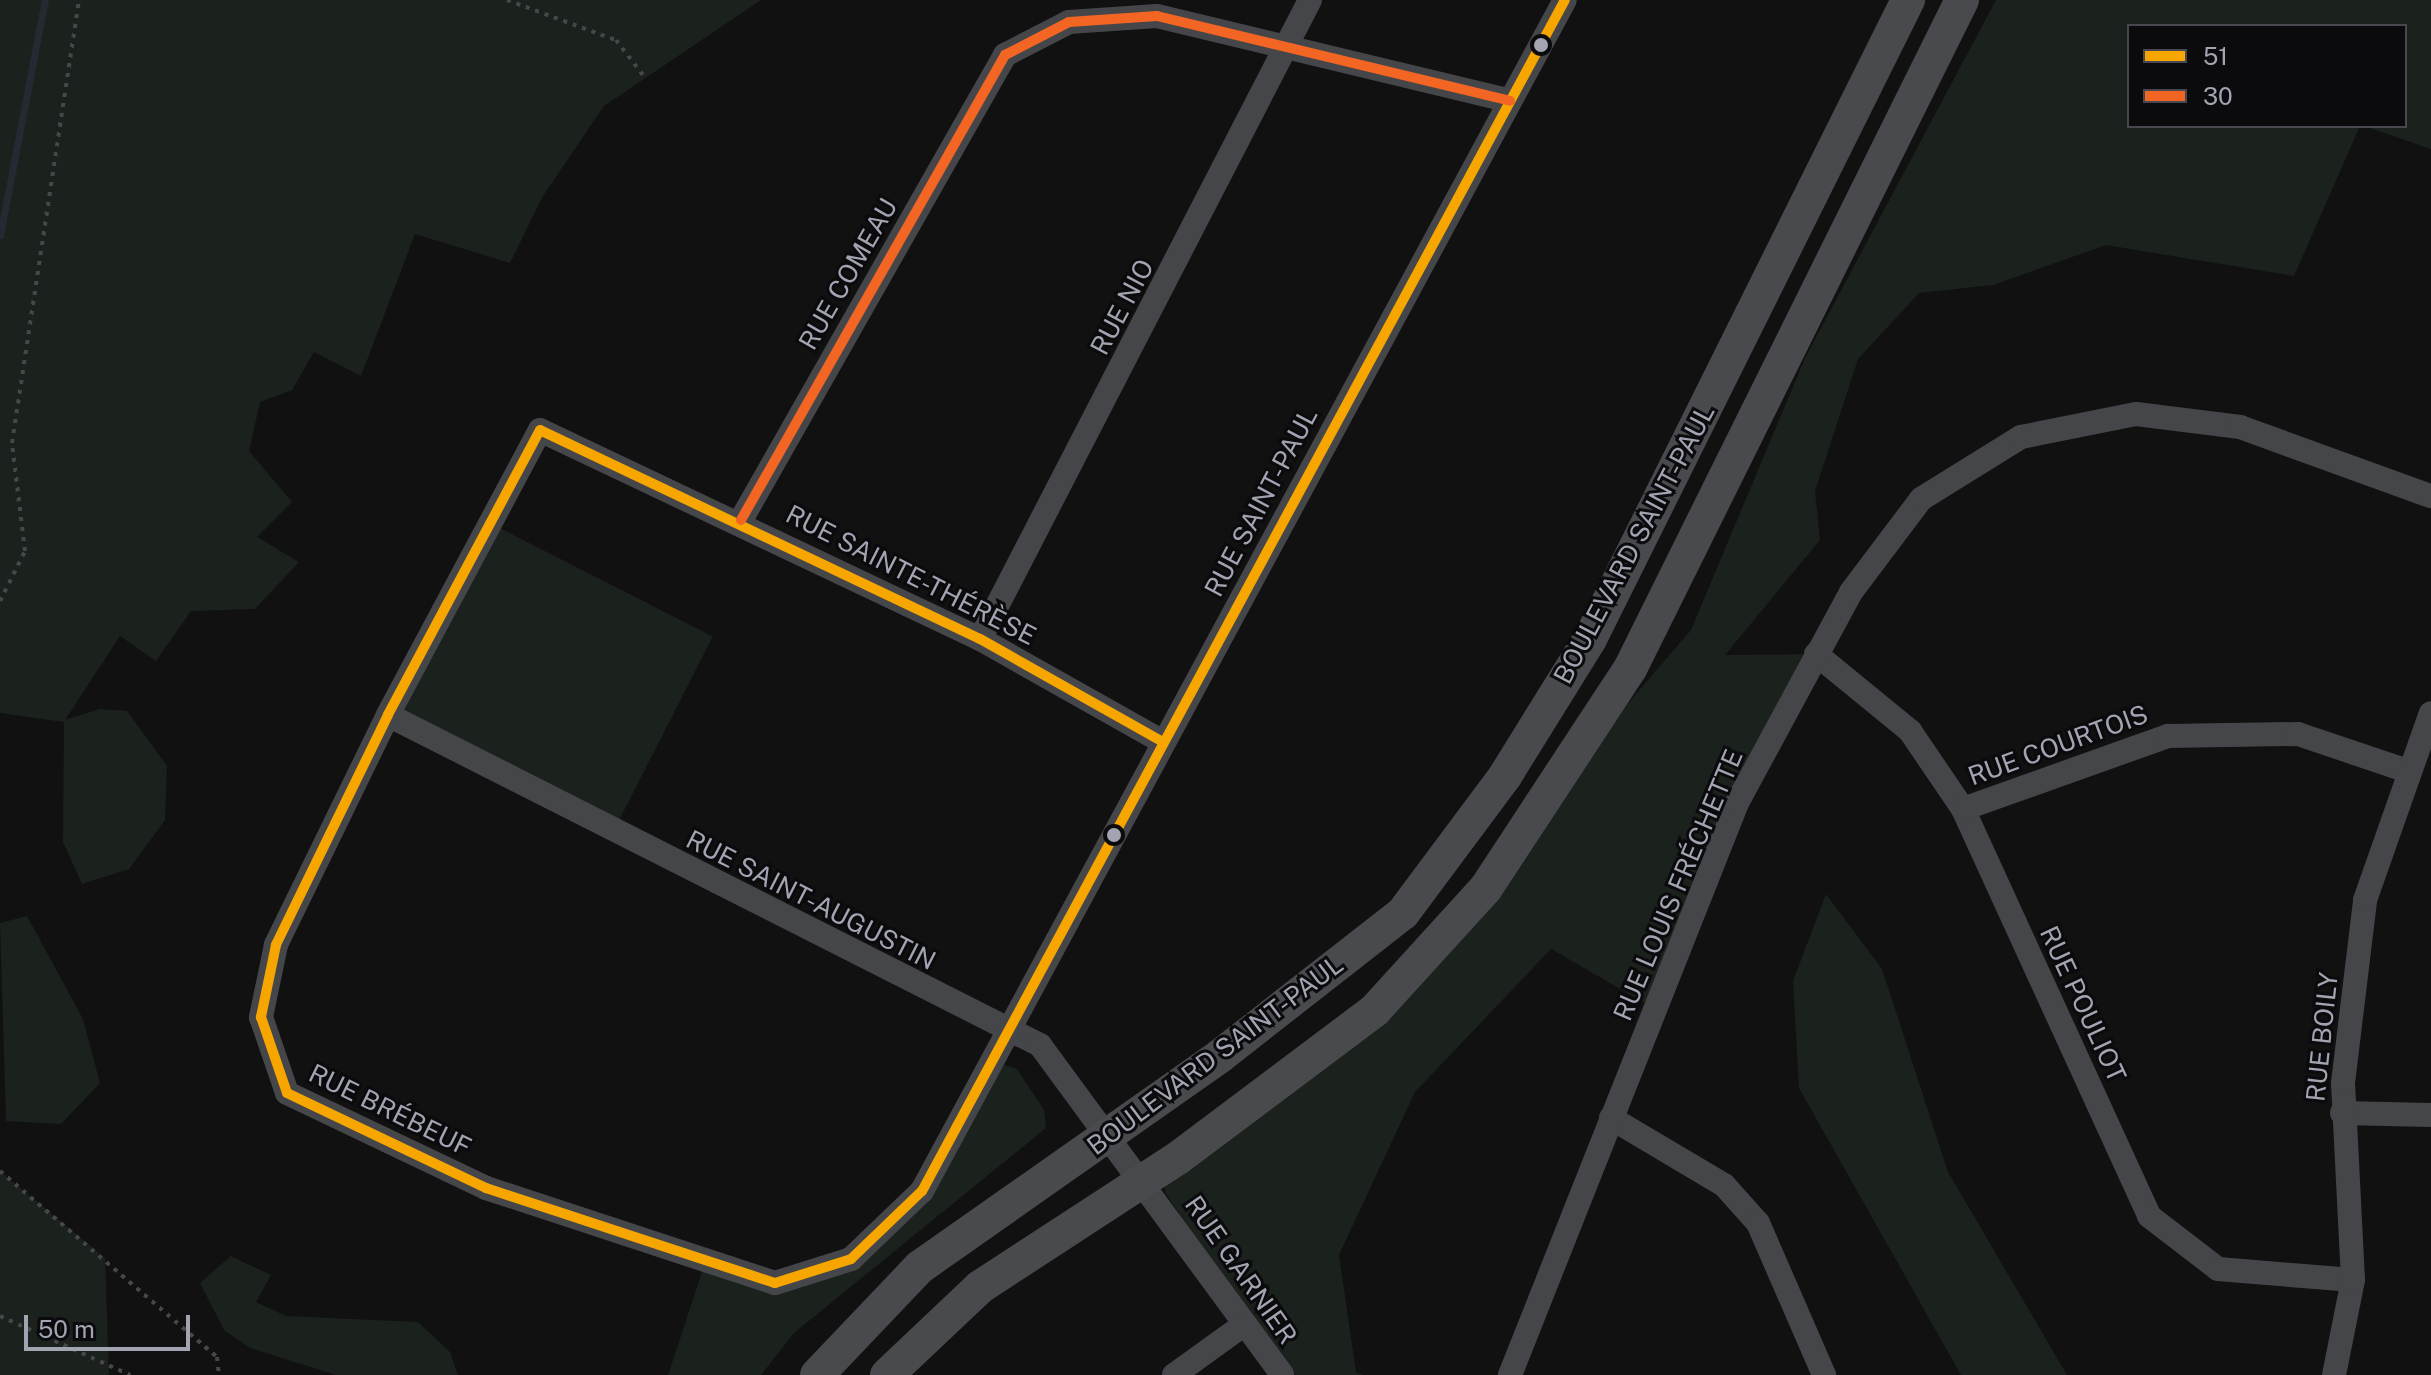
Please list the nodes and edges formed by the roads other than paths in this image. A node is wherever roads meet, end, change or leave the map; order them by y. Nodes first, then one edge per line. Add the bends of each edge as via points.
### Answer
1 (1310, 0) edge
2 (1565, 0) edge
3 (1908, 0) edge
4 (1962, 0) edge
5 (1290, 48) junction
6 (1510, 101) junction
7 (540, 430) joint
8 (2431, 496) edge
9 (741, 520) junction
10 (980, 639) junction
11 (1816, 654) junction
12 (2431, 713) edge
13 (388, 715) junction
14 (1163, 742) junction
15 (2405, 770) junction
16 (1963, 809) junction
17 (1007, 1032) junction
18 (2342, 1113) junction
19 (2431, 1115) edge
20 (1611, 1118) junction
21 (1110, 1135) junction
22 (1150, 1188) junction
23 (2353, 1280) junction
24 (1242, 1326) junction
25 (817, 1375) edge
26 (887, 1375) edge
27 (1174, 1375) edge
28 (1282, 1375) edge
29 (1510, 1375) edge
30 (1824, 1375) edge
31 (2334, 1375) edge

1 - 5 street, RUE NIO
2 - 6 street, RUE SAINT-PAUL
3 - 21 main road, BOULEVARD SAINT-PAUL via 1590,639 1505,776 1403,913
4 - 22 main road, BOULEVARD SAINT-PAUL via 1630,669 1486,888 1375,1010
5 - 6 street
5 - 9 street, RUE COMEAU via 1157,16 1069,22 1005,55
5 - 10 street, RUE NIO
6 - 14 street, RUE SAINT-PAUL
7 - 9 street, RUE SAINTE-THÉRÈSE
7 - 13 street, RUE BRÉBEUF
8 - 11 street, RUE LOUIS FRÉCHETTE via 2240,427 2136,414 2021,437 1921,499 1851,592
9 - 10 street, RUE SAINTE-THÉRÈSE
10 - 14 street, RUE SAINTE-THÉRÈSE
11 - 16 street, RUE POULIOT via 1910,731
11 - 20 street, RUE LOUIS FRÉCHETTE via 1737,803
12 - 15 street, RUE BOILY
13 - 17 street, RUE SAINT-AUGUSTIN
13 - 17 street, RUE BRÉBEUF via 276,945 261,1017 287,1093 486,1188 775,1283 851,1259 922,1191
14 - 17 street, RUE SAINT-PAUL
15 - 16 street, RUE COURTOIS via 2298,734 2168,736
15 - 18 street, RUE BOILY via 2365,900
16 - 23 street, RUE POULIOT via 2149,1216 2218,1269
17 - 21 street, RUE SAINT-AUGUSTIN via 1040,1045
18 - 19 street
18 - 23 street, RUE BOILY
20 - 29 street, RUE LOUIS FRÉCHETTE
20 - 30 street via 1724,1185 1758,1223
21 - 22 street, RUE SAINT-AUGUSTIN
21 - 25 main road, BOULEVARD SAINT-PAUL via 920,1267
22 - 24 street, RUE GARNIER
22 - 26 main road, BOULEVARD SAINT-PAUL via 980,1287
23 - 31 street, RUE BOILY
24 - 27 street
24 - 28 street, RUE GARNIER

